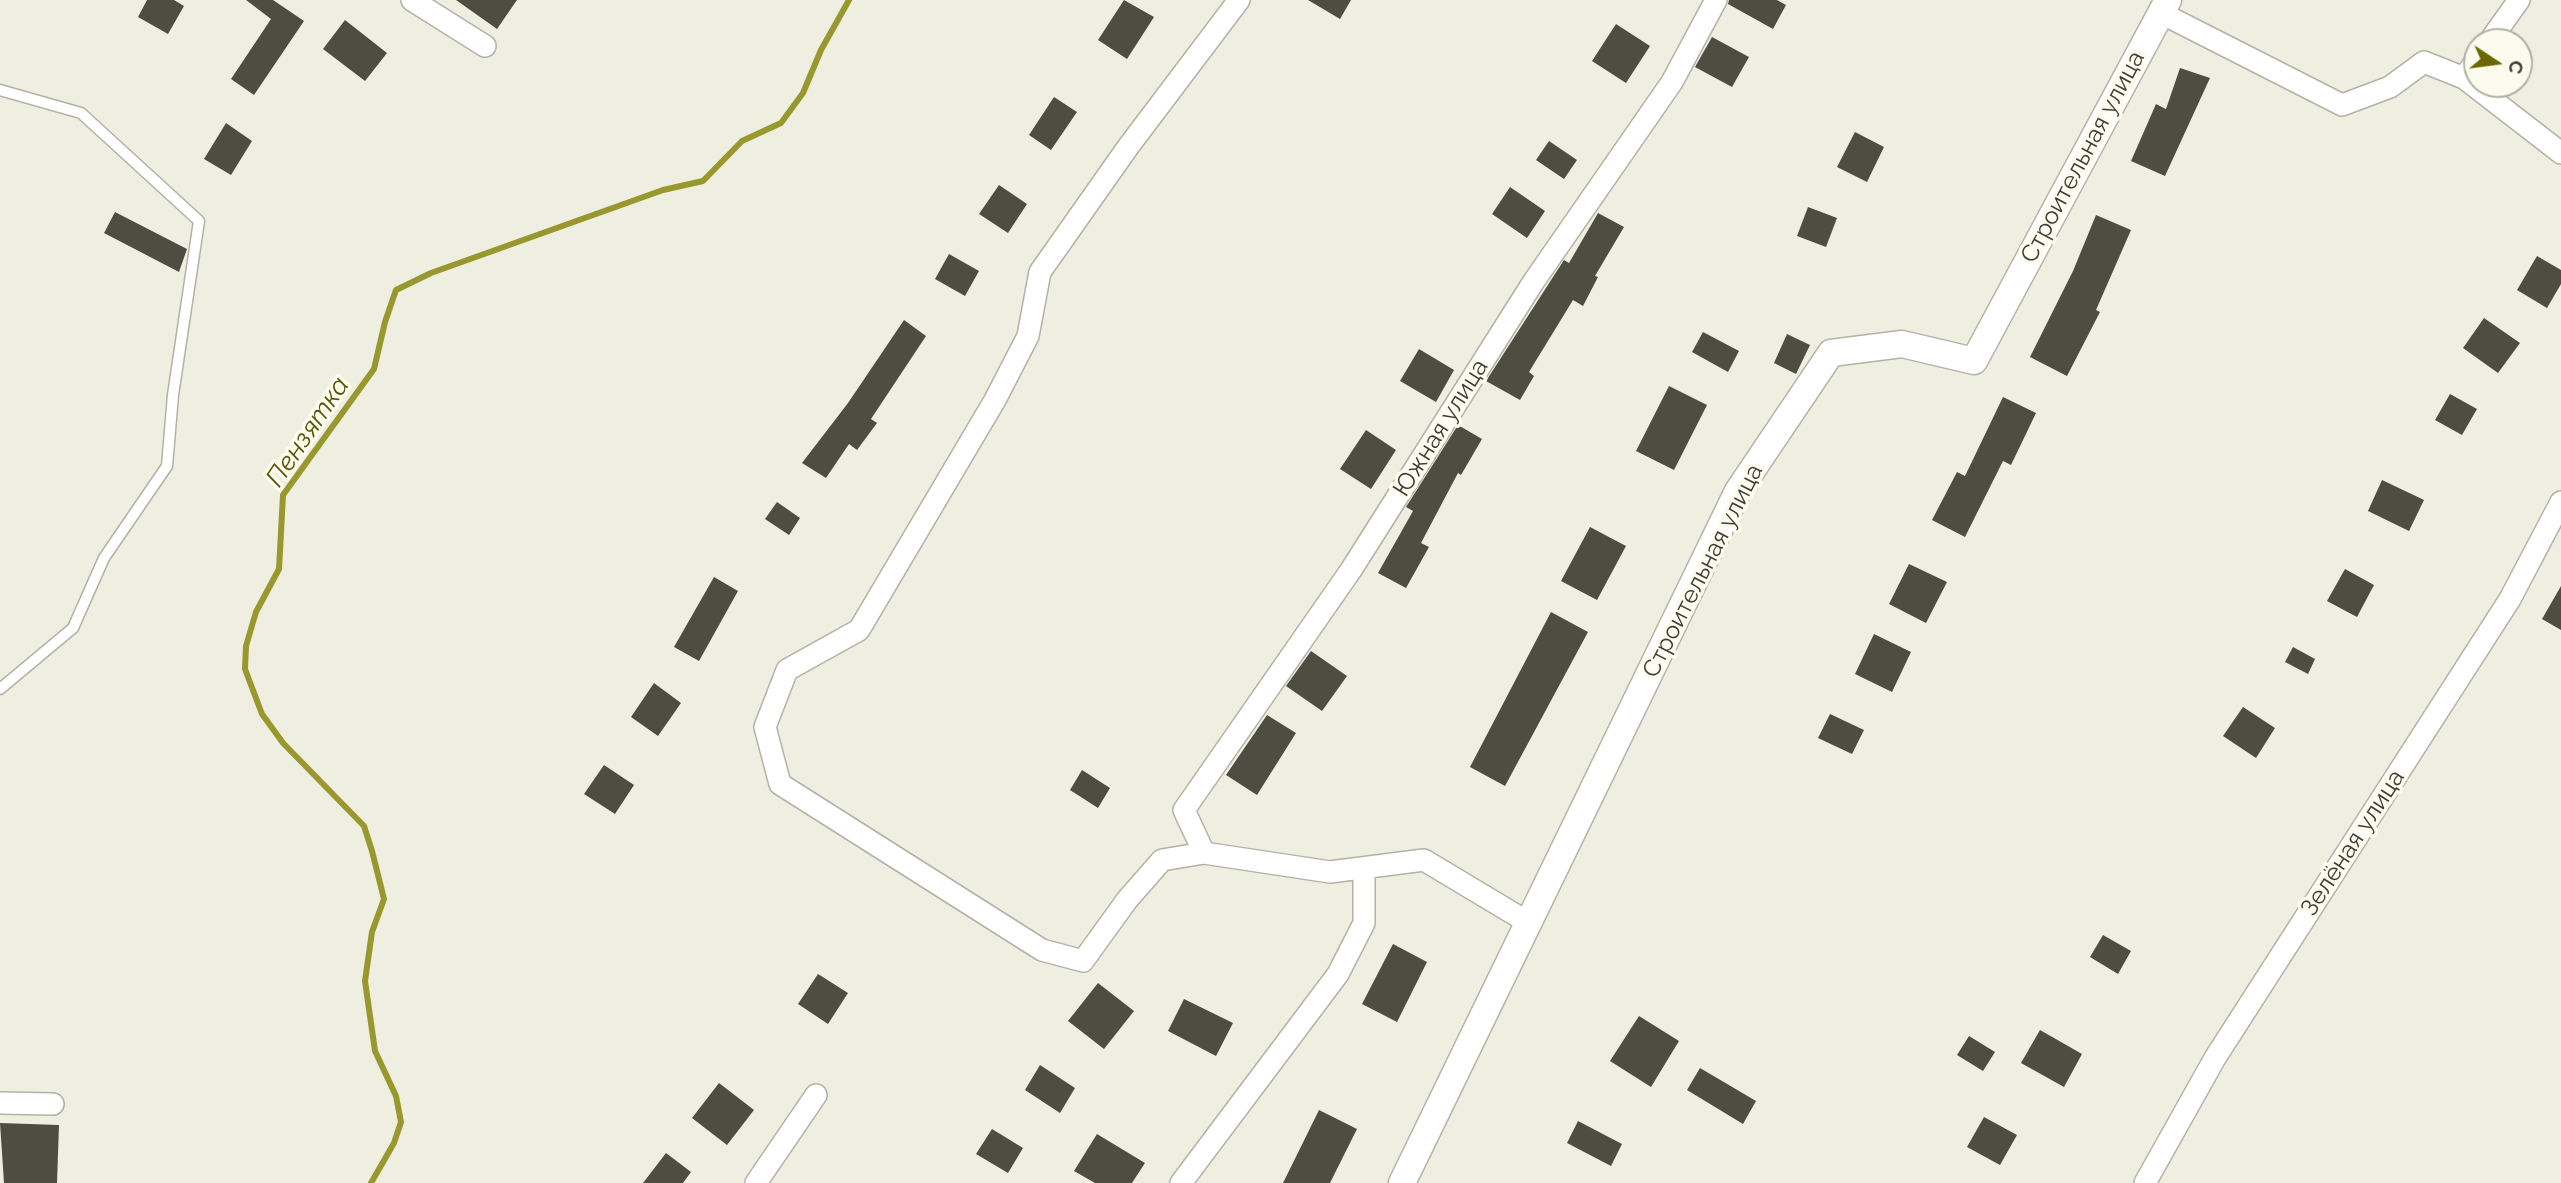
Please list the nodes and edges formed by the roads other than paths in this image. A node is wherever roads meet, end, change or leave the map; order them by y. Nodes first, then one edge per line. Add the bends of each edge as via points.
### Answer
1 (412, 0) edge
2 (1239, 0) edge
3 (1716, 0) edge
4 (2519, 0) edge
5 (2164, 7) edge
6 (2499, 28) edge
7 (485, 46) dead end
8 (2463, 78) edge
9 (0, 90) edge
10 (2490, 98) edge
11 (2561, 153) edge
12 (2561, 502) edge
13 (0, 689) edge
14 (1204, 853) junction
15 (1364, 868) junction
16 (1529, 923) junction
17 (816, 1095) dead end
18 (0, 1103) edge
19 (53, 1104) dead end
20 (756, 1183) edge
21 (1181, 1183) edge
22 (1402, 1183) edge
23 (2145, 1183) edge

1 - 7 street
2 - 14 street via 1040,272 1028,336 859,630 787,670 765,727 780,784 1042,950 1083,961 1162,860
3 - 14 street, Южная улица via 1672,82 1534,281 1351,570 1184,810
4 - 6 street
5 - 8 street via 2343,105 2390,87 2424,62
5 - 16 street, Строительная улица via 1974,361 1902,344 1831,353 1738,491
9 - 13 lane via 81,113 199,221 167,466 104,558 73,628
10 - 11 street
12 - 23 street, Зелёная улица via 2510,599 2215,1058
14 - 15 street via 1330,872
15 - 16 street via 1424,860
15 - 21 street via 1364,923 1338,974
16 - 22 street, Строительная улица
17 - 20 street
18 - 19 street

